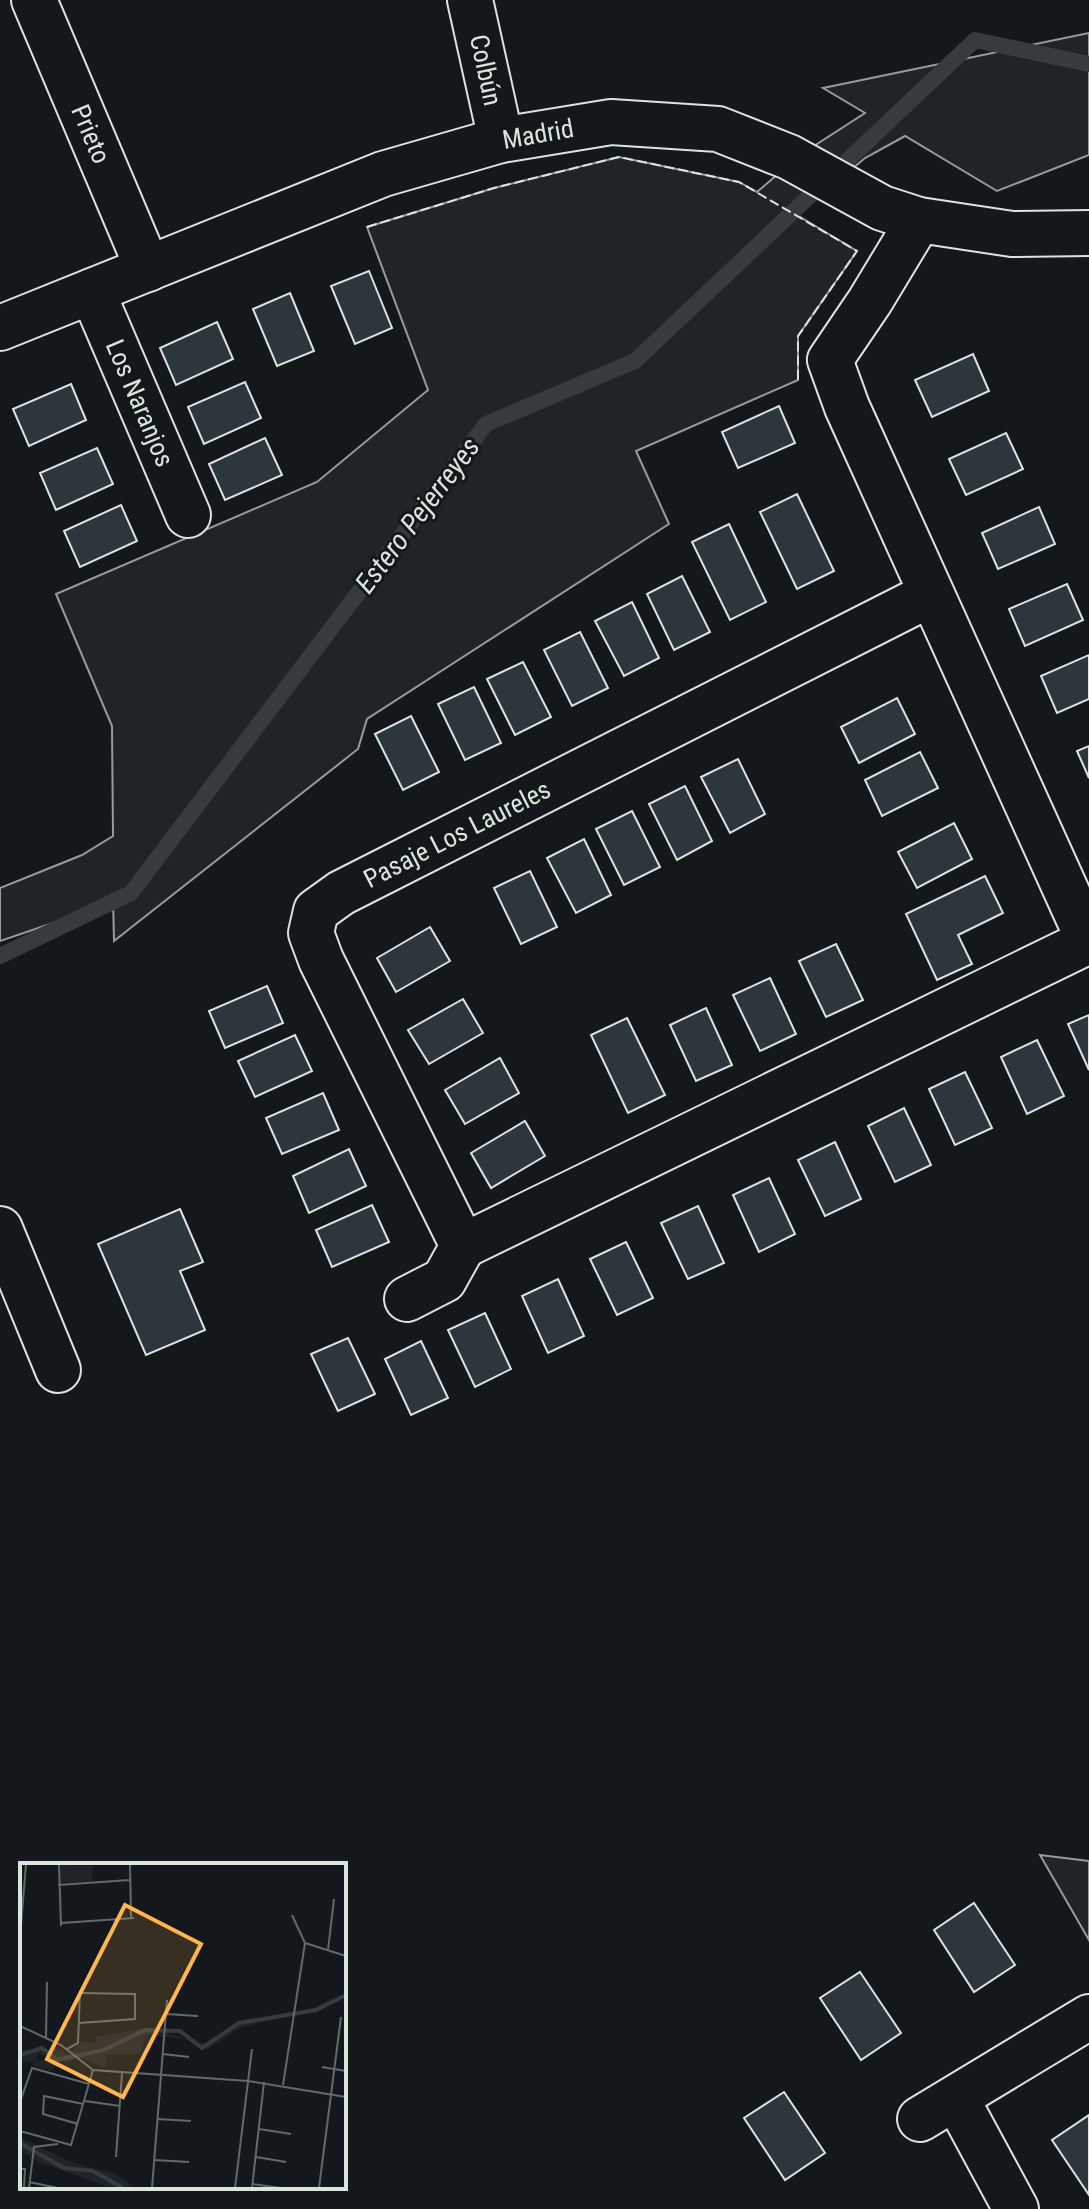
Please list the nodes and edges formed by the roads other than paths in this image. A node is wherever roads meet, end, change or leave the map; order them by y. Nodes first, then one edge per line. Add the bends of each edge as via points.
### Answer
1 (34, 0) edge
2 (470, 0) edge
3 (501, 140) junction
4 (900, 214) junction
5 (1089, 233) edge
6 (148, 269) junction
7 (92, 291) junction
8 (0, 328) edge
9 (188, 515) dead end
10 (931, 594) junction
11 (0, 1229) edge
12 (463, 1246) junction
13 (407, 1299) dead end
14 (58, 1370) dead end
15 (1089, 2017) edge
16 (1016, 2209) edge

1 - 6 street, Prieto
2 - 3 street, Colbún
3 - 4 street, Madrid via 611,122 718,129 789,157
3 - 6 street, Madrid via 383,174
4 - 5 street, Madrid via 1012,234
4 - 10 street via 870,301 830,360
6 - 7 street, Madrid
7 - 8 street, Madrid
7 - 9 street, Los Naranjos
10 - 12 street, Pasaje Los Laureles via 341,893 316,911 311,933 321,960
10 - 12 street via 1089,941
11 - 14 street
12 - 13 street via 444,1280
15 - 16 street via 938,2109

